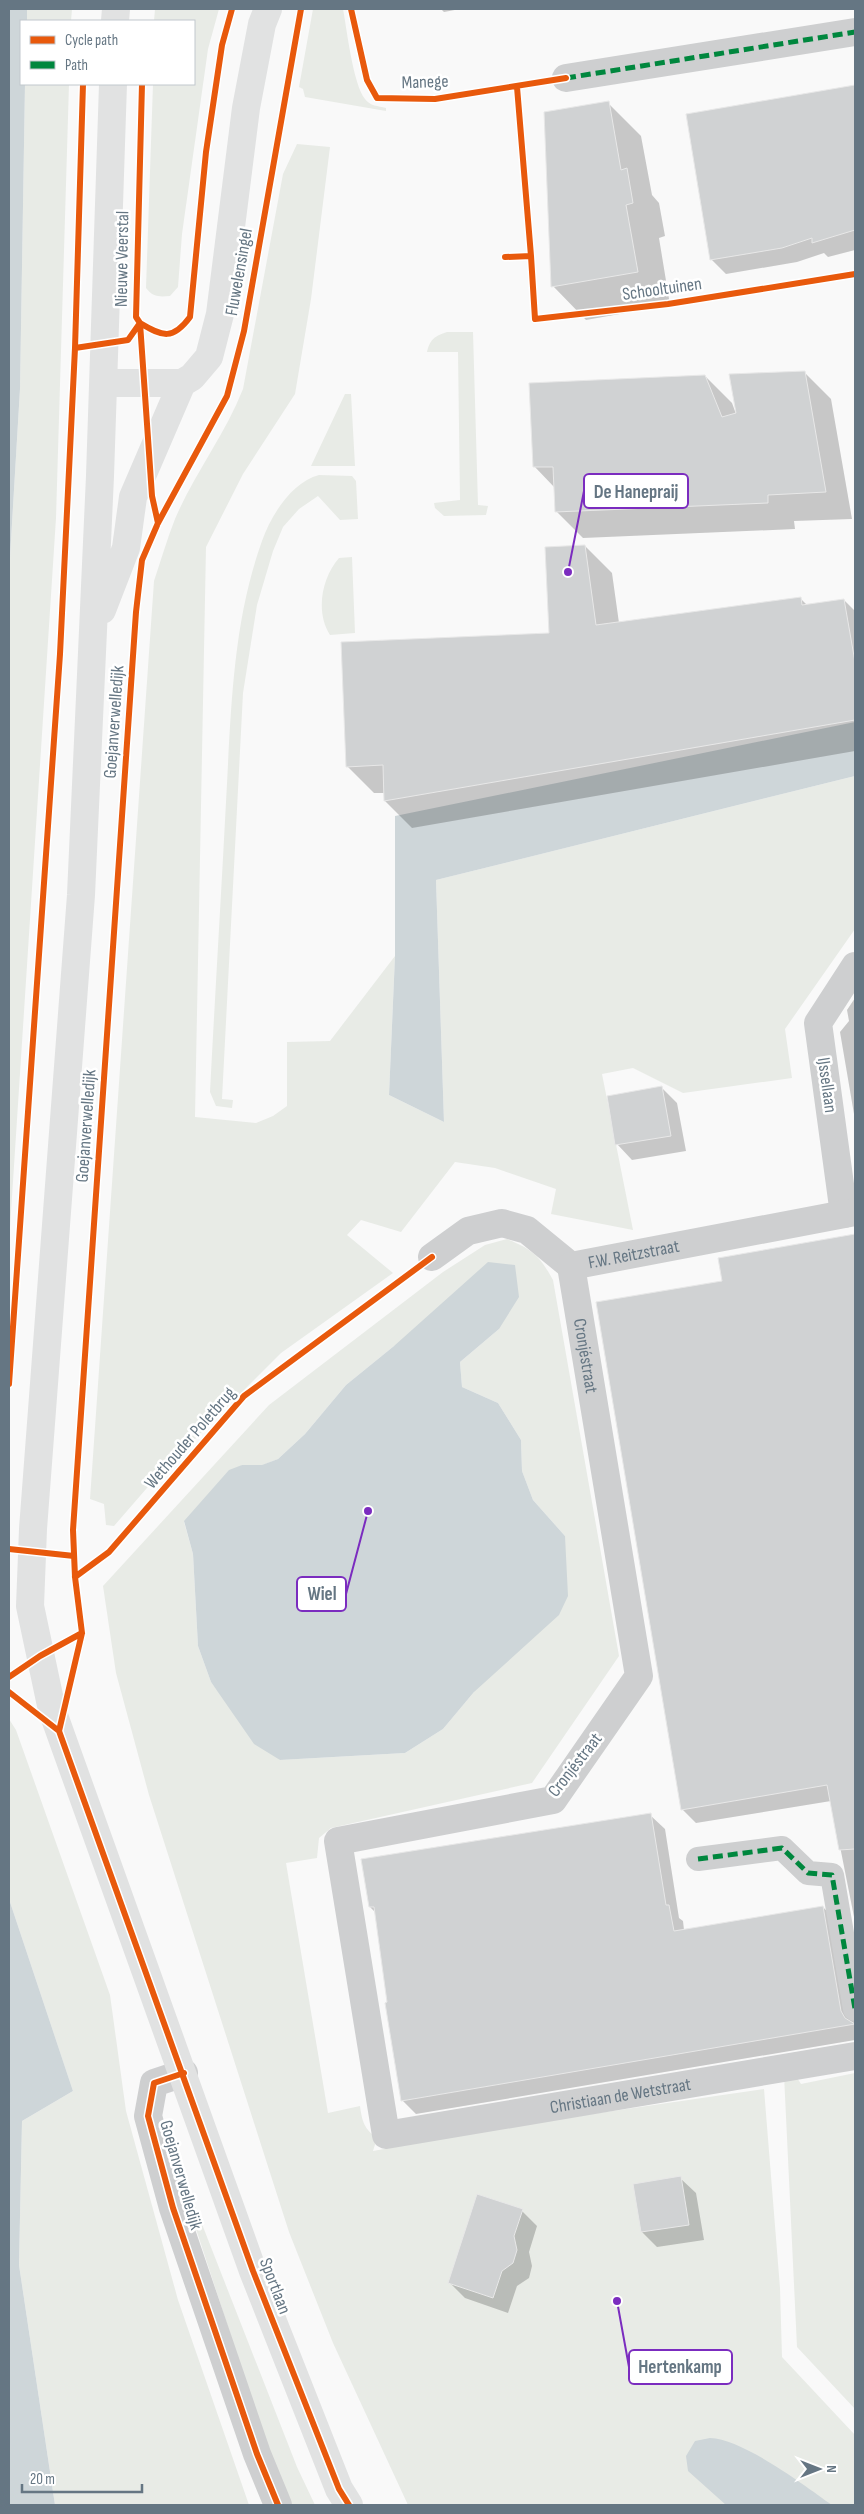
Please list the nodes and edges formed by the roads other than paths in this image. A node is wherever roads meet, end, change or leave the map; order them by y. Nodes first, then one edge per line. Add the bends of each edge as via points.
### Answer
1 (268, 9) edge
2 (855, 32) edge
3 (566, 78) dead end
4 (113, 85) edge
5 (104, 383) junction
6 (182, 383) junction
7 (94, 630) junction
8 (855, 966) edge
9 (850, 1213) edge
10 (432, 1257) dead end
11 (571, 1266) junction
12 (19, 1607) edge
13 (698, 1860) dead end
14 (855, 2009) edge
15 (855, 2056) edge
16 (184, 2073) junction
17 (386, 2134) joint
18 (278, 2505) edge
19 (349, 2505) edge

1 - 6 main road, Fluwelensingel via 262,24 246,108 220,314 209,357 192,377
2 - 3 street
4 - 5 main road, Nieuwe Veerstal
5 - 6 main road
5 - 7 main road, Nieuwe Veerstal
6 - 7 main road via 133,497 126,548
7 - 12 main road, Goejanverwelledijk via 81,895 34,1520
8 - 9 street, IJssellaan via 818,1023
9 - 11 street, F.W. Reitzstraat
10 - 11 street, F.W. Reitzstraat via 468,1231 502,1223 527,1230
11 - 17 street, Cronjéstraat via 640,1676 553,1800 338,1841
12 - 16 main road, Goejanverwelledijk via 52,1710
13 - 14 street via 782,1848 808,1874 832,1875
15 - 17 street, Christiaan de Wetstraat
16 - 18 street, Goejanverwelledijk via 154,2083 148,2116 173,2208 257,2454
16 - 19 main road, Sportlaan via 253,2271 339,2489

